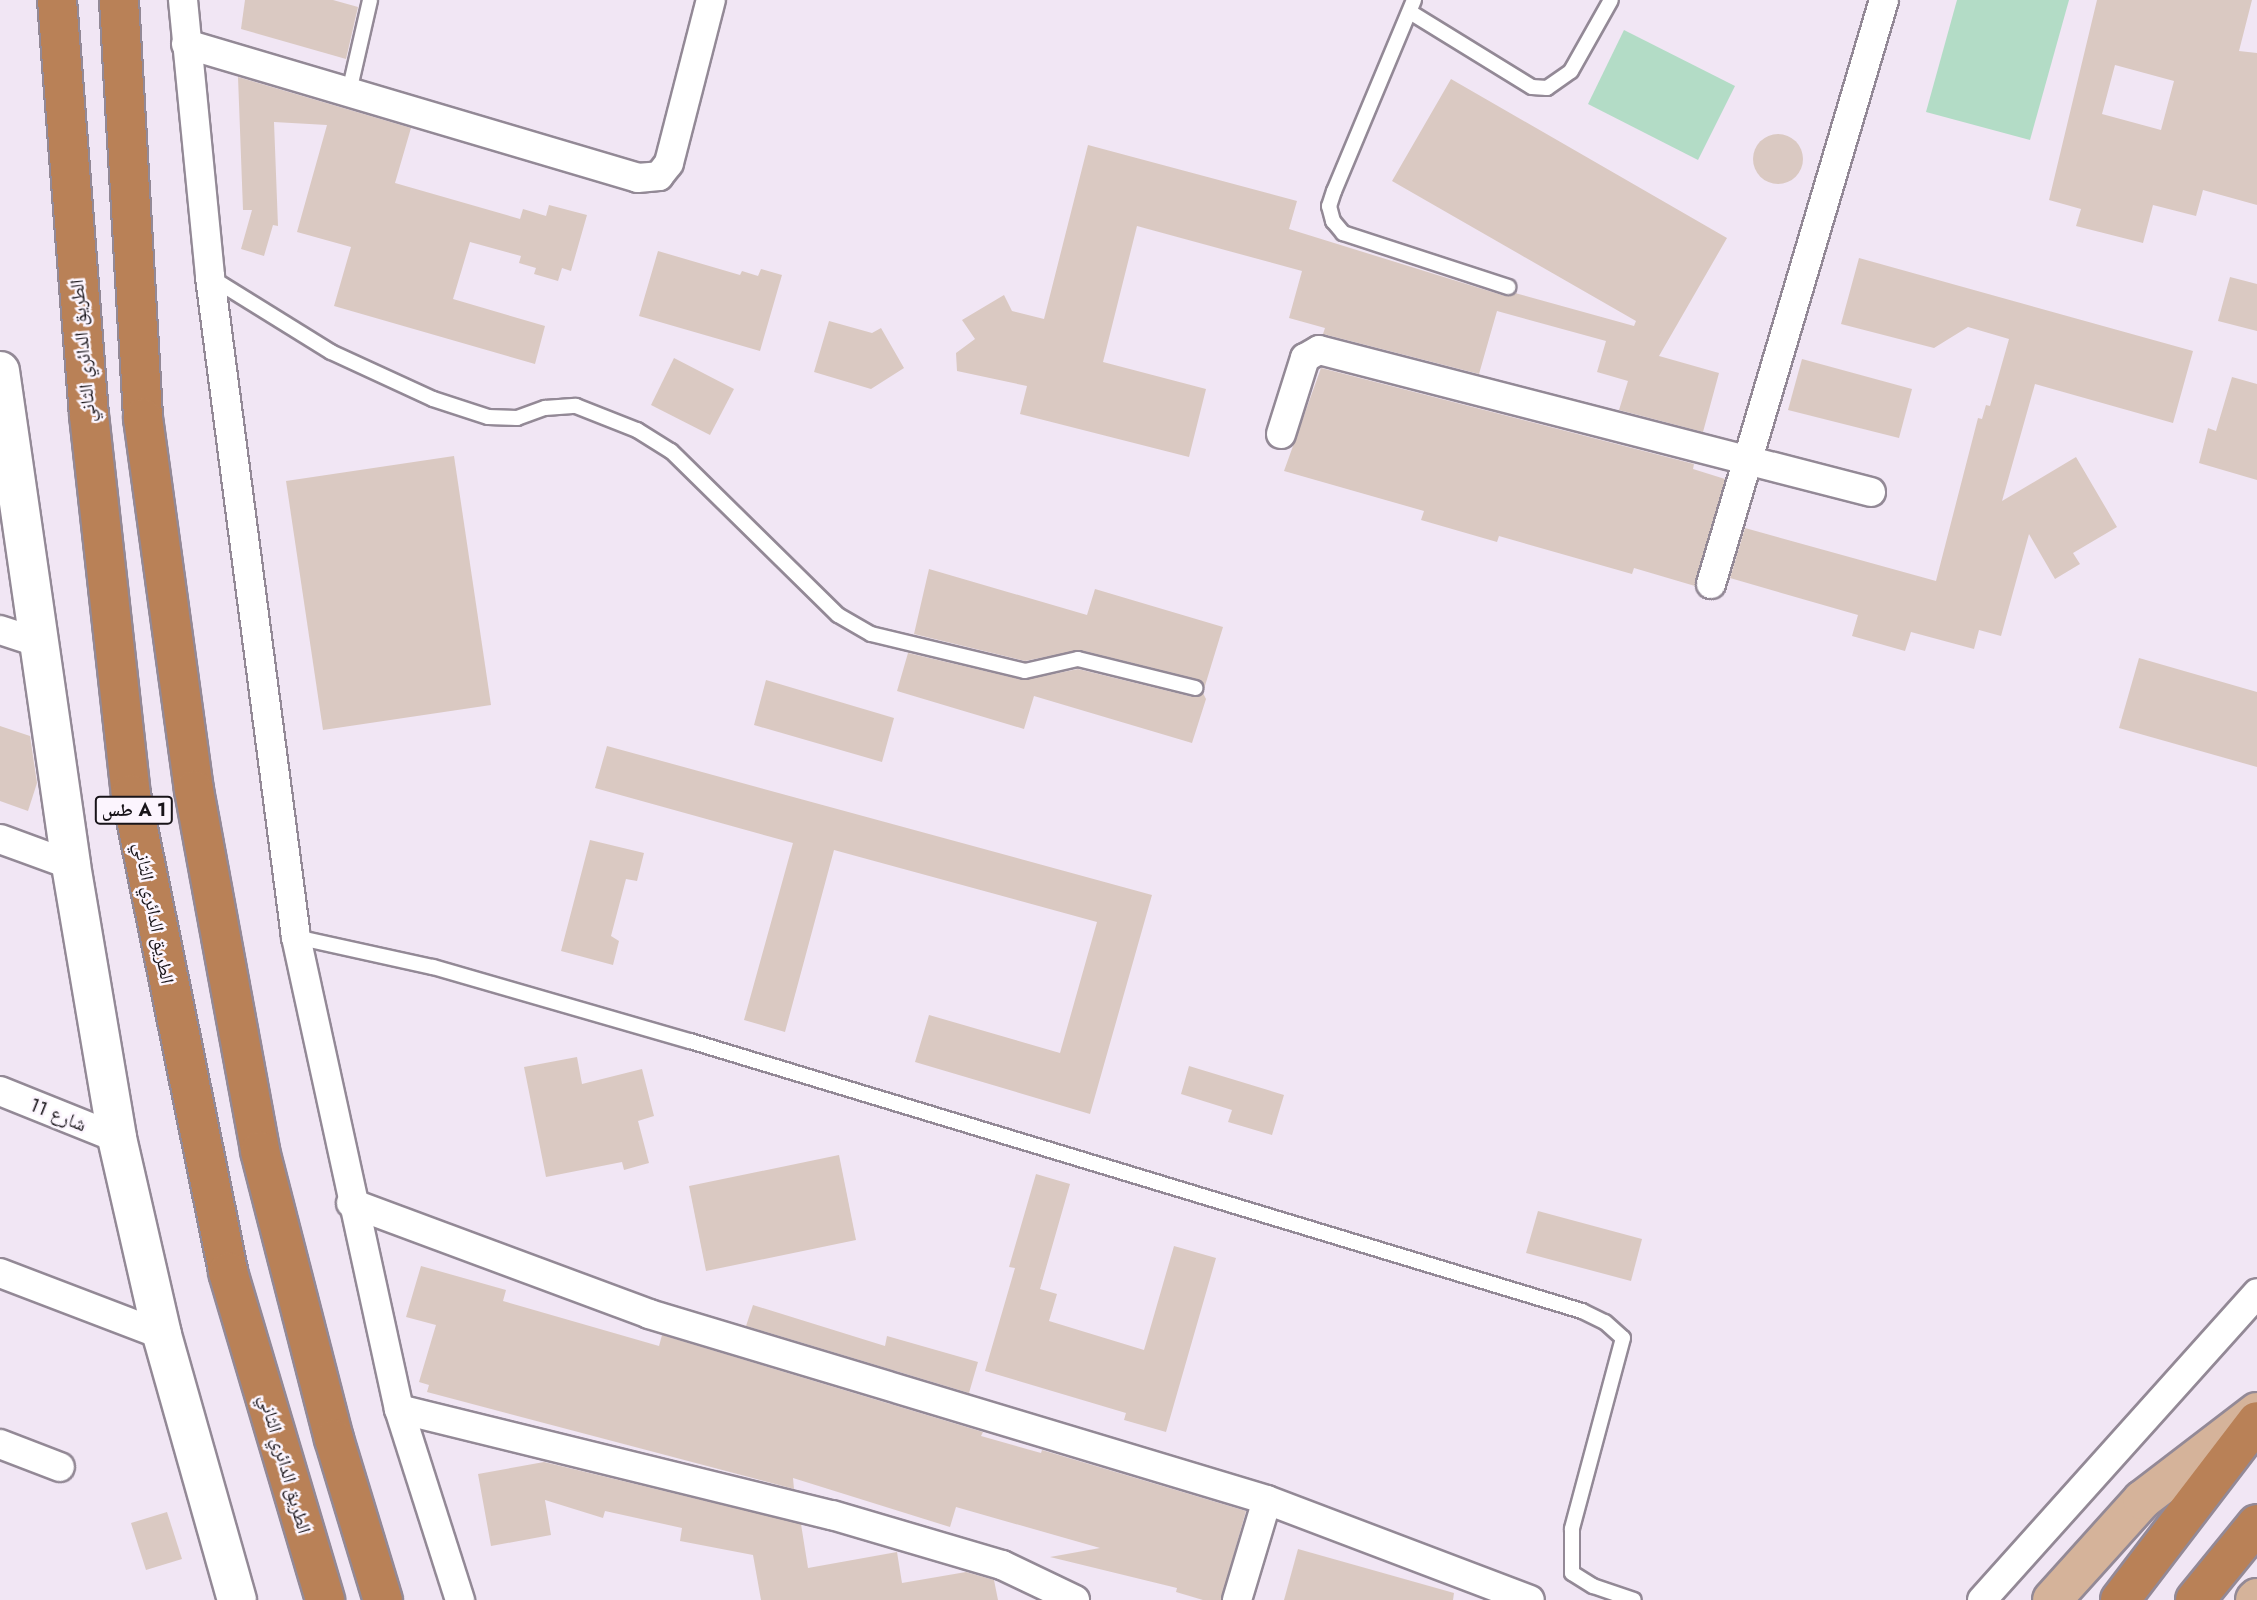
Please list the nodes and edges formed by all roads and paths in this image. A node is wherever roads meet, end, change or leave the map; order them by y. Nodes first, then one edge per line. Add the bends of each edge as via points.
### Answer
1 (57, 0) edge
2 (119, 0) edge
3 (183, 0) edge
4 (370, 0) edge
5 (711, 0) edge
6 (1611, 0) edge
7 (1884, 0) edge
8 (1412, 6) edge
9 (186, 44) junction
10 (349, 92) junction
11 (211, 277) junction
12 (1508, 287) dead end
13 (0, 371) edge
14 (0, 382) edge
15 (1281, 434) dead end
16 (1751, 461) junction
17 (1871, 492) dead end
18 (1711, 584) dead end
19 (0, 630) edge
20 (37, 642) junction
21 (1195, 688) dead end
22 (0, 839) edge
23 (71, 865) junction
24 (296, 937) junction
25 (0, 1091) edge
26 (117, 1138) junction
27 (351, 1203) junction
28 (0, 1273) edge
29 (2257, 1293) edge
30 (162, 1335) junction
31 (399, 1409) junction
32 (2257, 1412) edge
33 (2257, 1421) edge
34 (0, 1444) edge
35 (60, 1467) dead end
36 (1267, 1500) junction
37 (2257, 1524) edge
38 (237, 1600) edge
39 (325, 1600) edge
40 (383, 1600) edge
41 (460, 1600) edge
42 (1075, 1600) edge
43 (1237, 1600) edge
44 (1531, 1600) edge
45 (1634, 1600) edge
46 (1982, 1600) edge
47 (2052, 1600) edge
48 (2120, 1600) edge
49 (2195, 1600) edge

1 - 39 highway, الطريق الدائري الثاني / طس A 1 via 89,415 131,794 185,1076 229,1272
2 - 40 highway, طس A 1 via 142,418 194,790 260,1151 334,1439
3 - 9 street
4 - 10 lane
5 - 10 street via 669,163 659,176 638,178
6 - 8 lane via 1571,71 1547,88 1532,87
7 - 16 street
8 - 12 lane via 1334,191 1329,206 1333,221 1343,233
9 - 10 street
9 - 11 street
11 - 21 lane via 331,352 433,399 517,418 545,408 576,406 637,430 671,451 838,615 871,634 1025,671 1078,659
11 - 24 street
13 - 14 street
14 - 20 street
15 - 16 street via 1305,358 1320,350
16 - 17 street
16 - 18 street
19 - 20 street
20 - 23 street
22 - 23 street
23 - 26 street
24 - 27 street
24 - 45 lane via 433,967 677,1037 1582,1311 1605,1322 1623,1338 1572,1529 1572,1573 1592,1586
25 - 26 street, شارع 11
26 - 30 street
27 - 31 street
27 - 36 street via 649,1314
28 - 30 street
29 - 46 street
30 - 38 street
31 - 41 street
31 - 42 street via 832,1515 1002,1565
32 - 47 main road via 2142,1500
33 - 48 highway
34 - 35 street
36 - 43 street
36 - 44 street
37 - 49 highway

